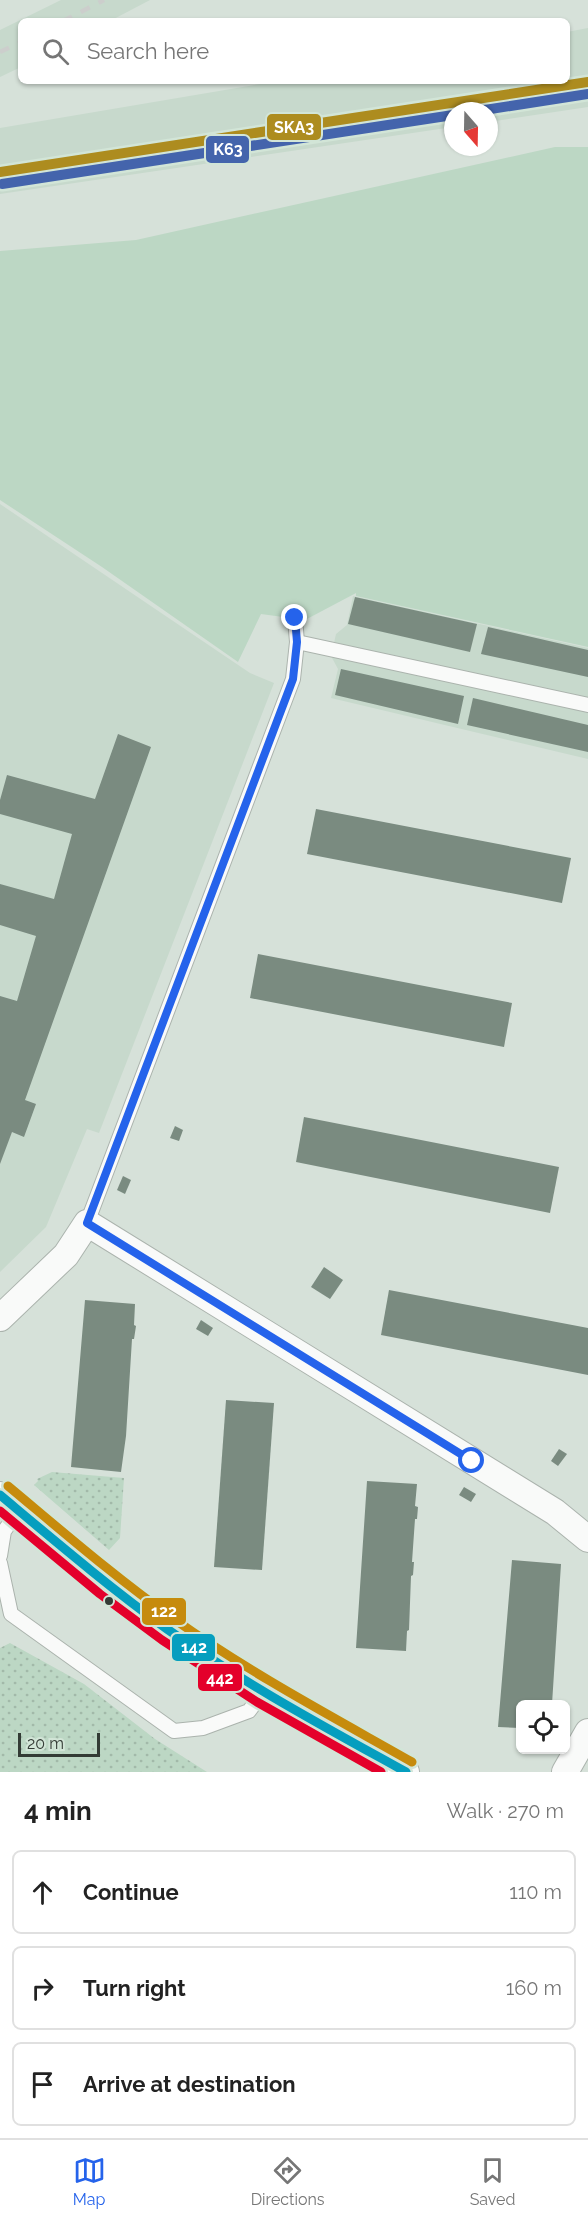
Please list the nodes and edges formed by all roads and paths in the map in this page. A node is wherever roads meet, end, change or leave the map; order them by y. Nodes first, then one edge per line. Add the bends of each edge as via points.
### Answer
1 (295, 618) dead end
2 (297, 642) junction
3 (588, 705) edge
4 (87, 1223) junction
5 (0, 1318) edge
6 (9, 1504) edge
7 (588, 1539) edge
8 (0, 1556) edge
9 (0, 1563) edge
10 (263, 1692) junction
11 (588, 1732) edge
12 (406, 1772) edge
13 (565, 1772) edge

1 - 2 lane
2 - 3 lane
2 - 4 lane via 290,690
4 - 5 street via 66,1255
4 - 7 street via 555,1512
6 - 8 lane
6 - 10 street via 131,1603
9 - 10 lane via 11,1614 174,1731 203,1728 249,1711
10 - 12 street
11 - 13 street

